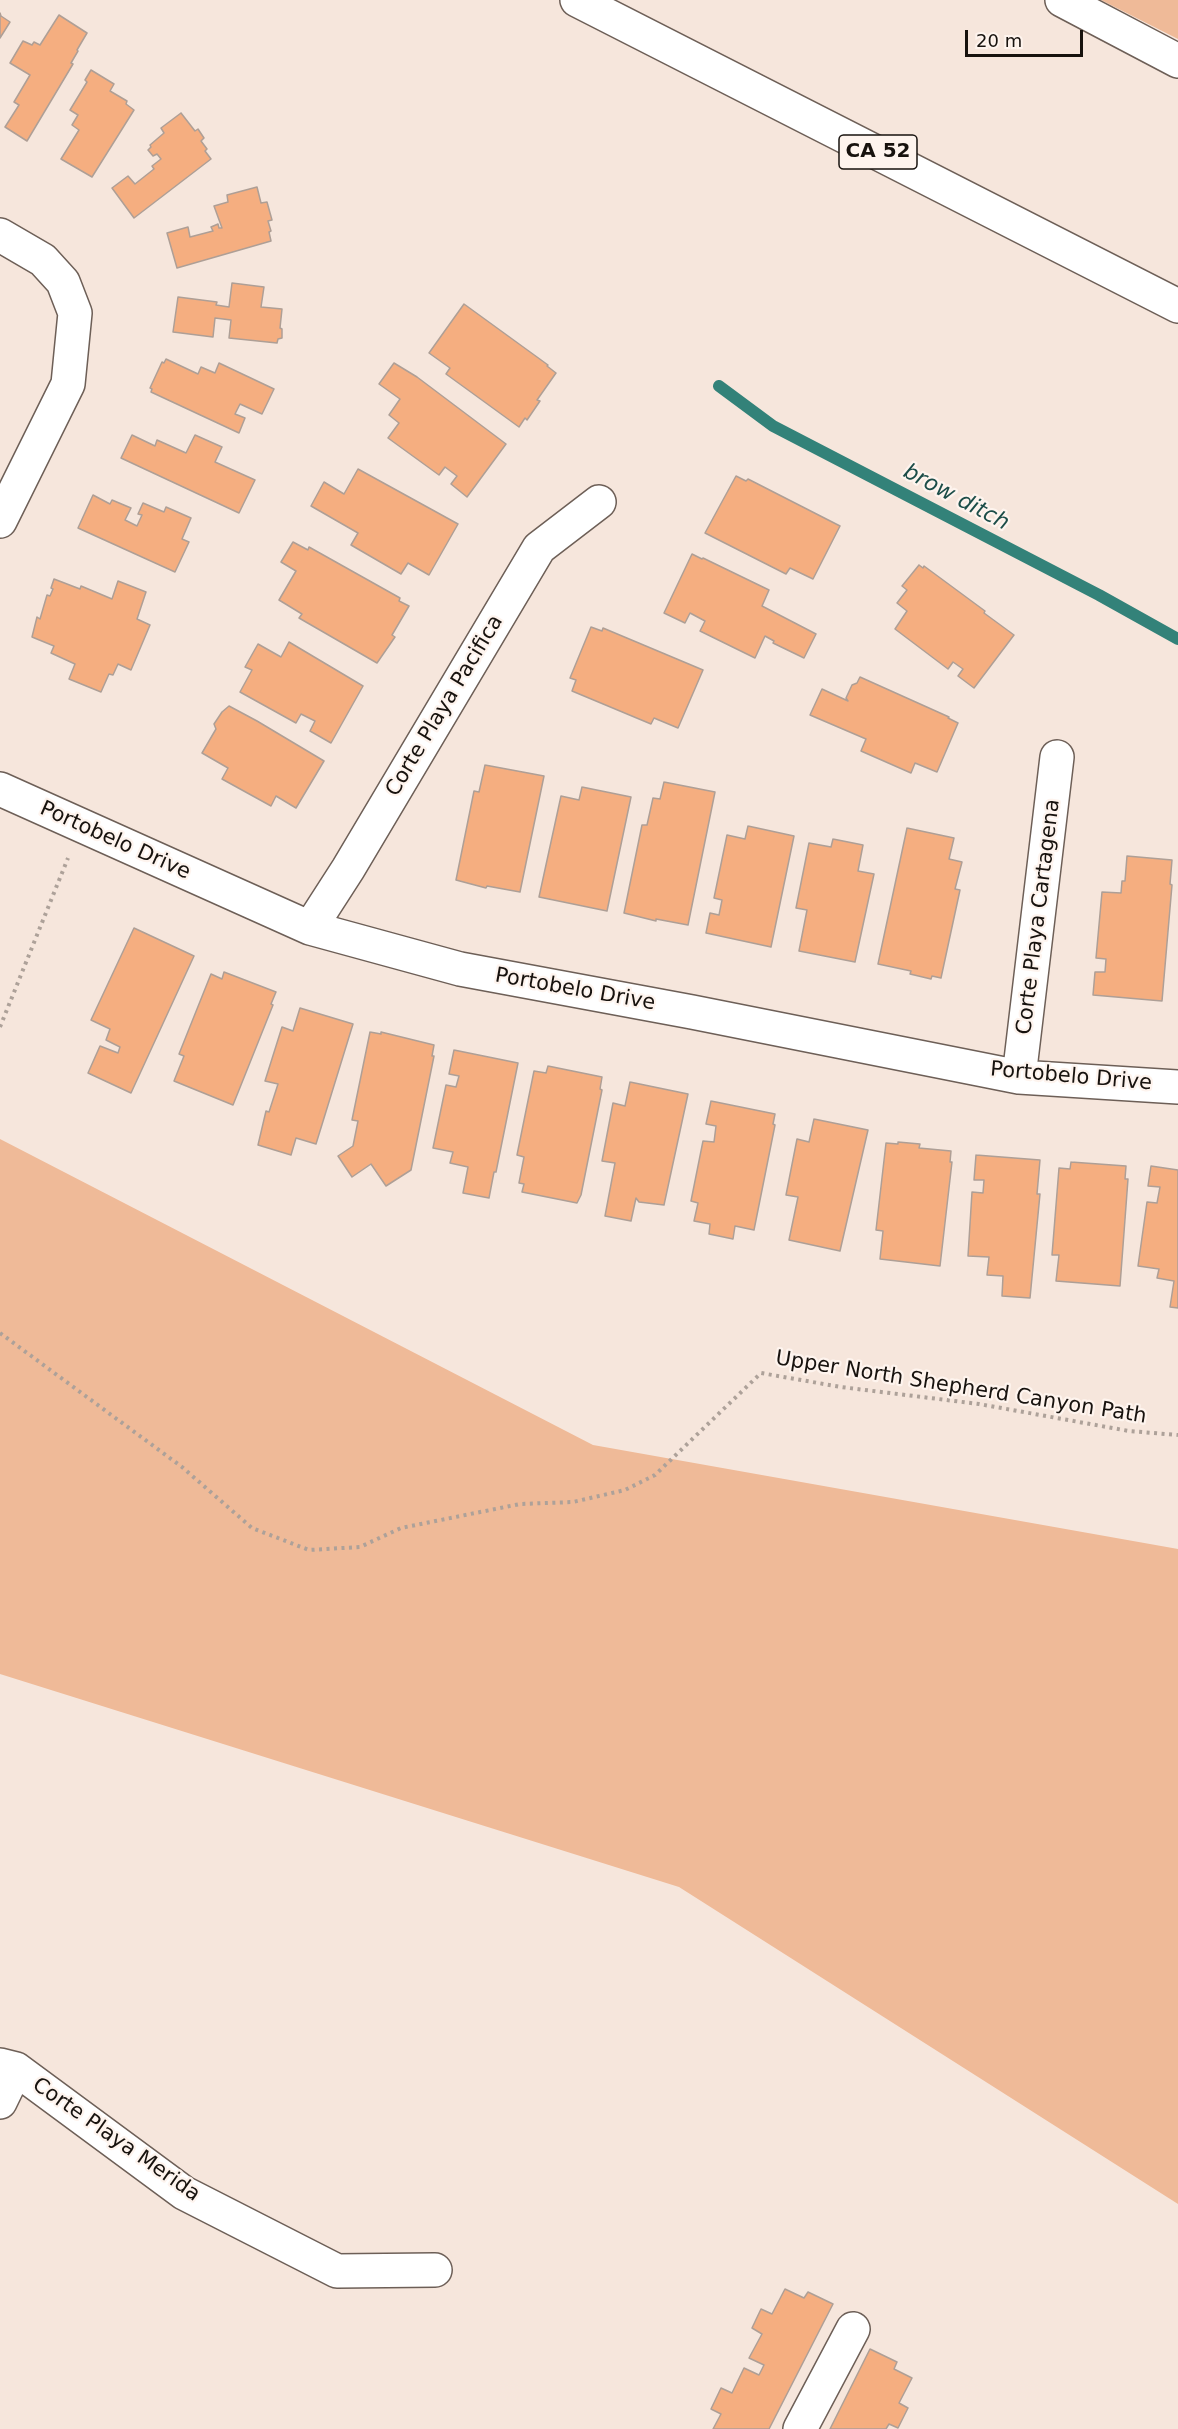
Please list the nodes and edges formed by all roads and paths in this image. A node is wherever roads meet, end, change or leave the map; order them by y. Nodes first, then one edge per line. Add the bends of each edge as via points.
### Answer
1 (577, 0) edge
2 (1062, 0) edge
3 (1178, 61) edge
4 (0, 235) edge
5 (1178, 306) edge
6 (599, 502) dead end
7 (0, 521) edge
8 (1058, 757) dead end
9 (0, 789) edge
10 (81, 826) junction
11 (310, 928) junction
12 (0, 1027) edge
13 (1019, 1077) junction
14 (1178, 1087) edge
15 (0, 1333) edge
16 (1178, 1435) edge
17 (8, 2067) edge
18 (0, 2102) edge
19 (435, 2270) dead end
20 (853, 2329) dead end
21 (800, 2429) edge

1 - 5 main road, CA 52
2 - 3 main road
4 - 7 main road via 43,260 63,282 75,313 68,384
6 - 11 main road, Corte Playa Pacifica via 539,548
8 - 13 main road, Corte Playa Cartagena
9 - 10 main road, Portobelo Drive
10 - 11 main road, Portobelo Drive
10 - 12 path
11 - 13 main road, Portobelo Drive via 460,969
13 - 14 main road, Portobelo Drive
15 - 16 path, Upper North Shepherd Canyon Path via 182,1467 252,1527 309,1550 360,1547 401,1528 520,1504 573,1502 625,1490 655,1475 761,1373 979,1404 1129,1431
17 - 18 main road
17 - 19 main road, Corte Playa Merida via 184,2193 337,2271
20 - 21 main road

